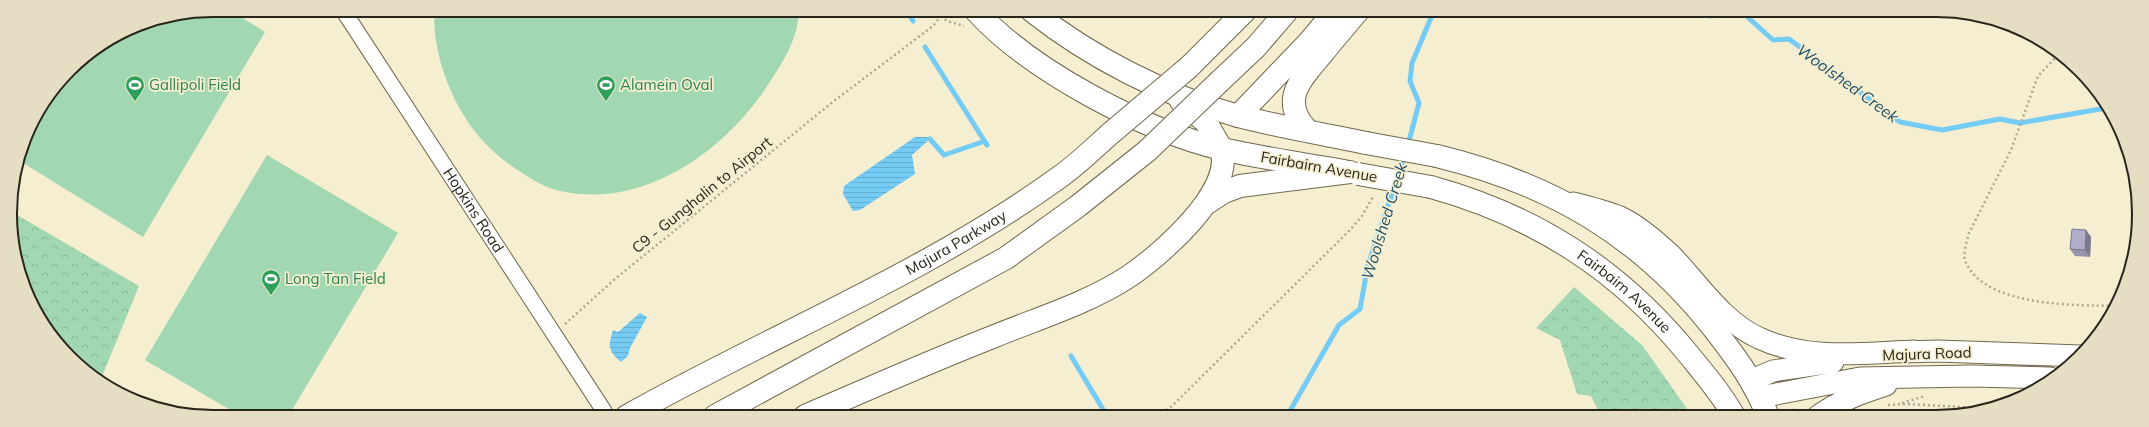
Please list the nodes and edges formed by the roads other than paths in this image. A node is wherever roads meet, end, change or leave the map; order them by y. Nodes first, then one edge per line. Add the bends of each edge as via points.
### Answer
1 (348, 17) edge
2 (982, 17) edge
3 (1040, 17) edge
4 (1220, 17) edge
5 (1239, 17) edge
6 (1282, 17) edge
7 (1330, 17) edge
8 (1353, 17) edge
9 (1189, 67) junction
10 (1168, 91) junction
11 (1238, 116) junction
12 (1307, 130) junction
13 (1218, 142) junction
14 (1354, 173) junction
15 (1556, 197) junction
16 (1207, 203) junction
17 (1915, 351) junction
18 (2070, 356) edge
19 (1915, 376) junction
20 (2044, 378) edge
21 (1756, 388) junction
22 (1727, 405) edge
23 (603, 410) edge
24 (639, 410) edge
25 (726, 410) edge
26 (819, 410) edge
27 (1765, 410) edge
28 (1826, 410) edge

1 - 23 street, Hopkins Road
2 - 13 main road, Fairbairn Avenue via 1003,36 1070,83 1136,118 1186,138
3 - 10 main road via 1106,59
4 - 9 main road
5 - 9 main road, Majura Parkway
6 - 25 main road, bridge via 1256,46 1147,151 1078,206 1006,258
7 - 11 main road
8 - 12 main road via 1298,85 1294,94 1294,110 1299,122
9 - 24 main road, Majura Parkway, bridge via 1062,176 987,226 869,291
10 - 11 main road
10 - 13 main road via 1206,122
11 - 12 main road
11 - 13 main road
12 - 15 main road, bridge via 1484,168
13 - 14 main road, Fairbairn Avenue
13 - 16 main road via 1222,166
14 - 16 main road via 1240,186
14 - 22 main road, Fairbairn Avenue, bridge via 1431,187 1464,196 1529,223 1566,244 1602,268 1654,313 1714,384
15 - 17 main road via 1613,214 1632,224 1670,255 1738,326 1759,339 1791,349 1823,354
15 - 21 main road via 1623,238 1649,259 1693,302
16 - 26 main road via 1164,249 1115,284
17 - 18 main road, Majura Road
17 - 21 main road, Majura Road via 1773,371
19 - 20 main road, Majura Road
19 - 21 main road, Majura Road via 1860,378
19 - 28 main road via 1856,394
21 - 22 main road
21 - 27 main road

